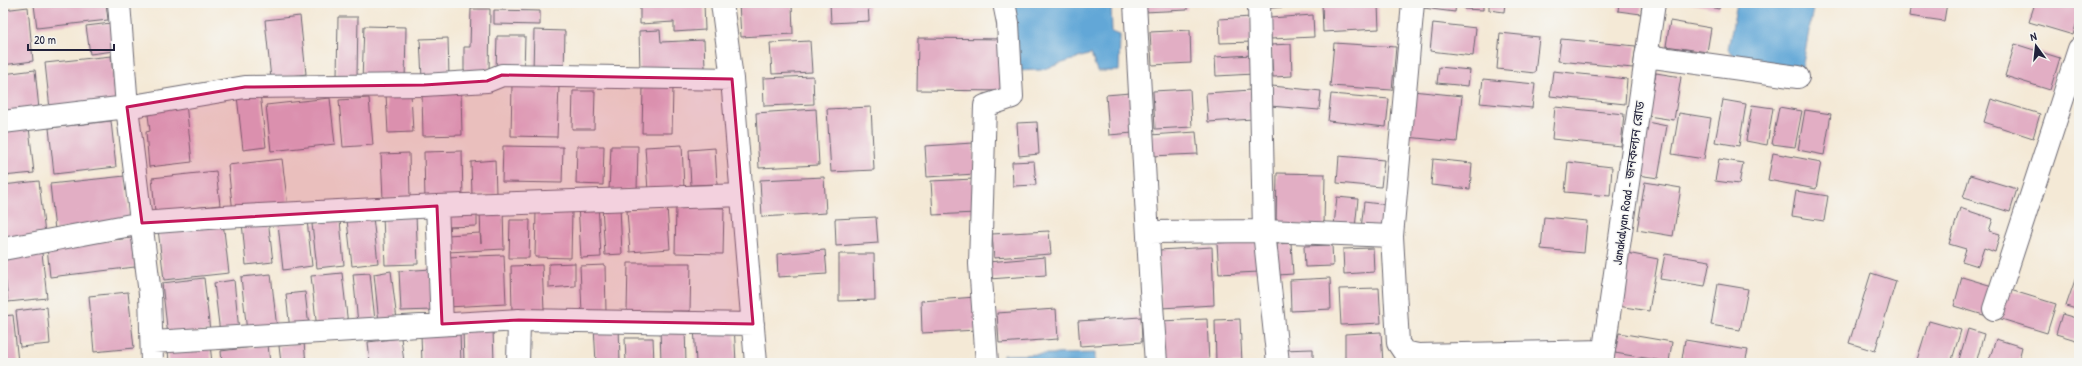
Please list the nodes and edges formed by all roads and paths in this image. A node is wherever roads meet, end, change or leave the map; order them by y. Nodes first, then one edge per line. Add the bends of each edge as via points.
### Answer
1 (119, 3) edge
2 (722, 3) edge
3 (1004, 3) edge
4 (1135, 3) edge
5 (1259, 3) edge
6 (1413, 3) edge
7 (1654, 3) edge
8 (2079, 49) edge
9 (1646, 56) junction
10 (1798, 77) dead end
11 (732, 79) junction
12 (127, 107) junction
13 (3, 122) edge
14 (742, 195) junction
15 (438, 206) junction
16 (142, 223) junction
17 (1264, 231) junction
18 (1148, 232) junction
19 (1392, 236) junction
20 (3, 249) edge
21 (1994, 309) dead end
22 (519, 320) junction
23 (442, 324) junction
24 (753, 324) junction
25 (152, 353) edge
26 (1603, 357) edge
27 (518, 363) edge
28 (756, 363) edge
29 (987, 363) edge
30 (1156, 363) edge
31 (1278, 363) edge

1 - 12 street
2 - 11 street
3 - 29 street via 1008,23 1012,97 985,106 980,264
4 - 18 street
5 - 17 street
6 - 19 street
7 - 9 street, Janakalyan Road - জনকল্যন রোড
8 - 21 street
9 - 10 street
9 - 26 street, Janakalyan Road - জনকল্যন রোড
11 - 12 street via 502,75 487,81 424,86 245,87
11 - 14 street
12 - 13 street
12 - 16 street
14 - 15 street
14 - 24 street
15 - 16 street
15 - 23 street
16 - 20 street
16 - 25 street via 150,294
17 - 18 street
17 - 19 street
17 - 31 street
18 - 30 street
19 - 26 street via 1398,343 1404,352 1418,355
22 - 23 street
22 - 24 street
22 - 27 street
23 - 25 street
24 - 28 street

